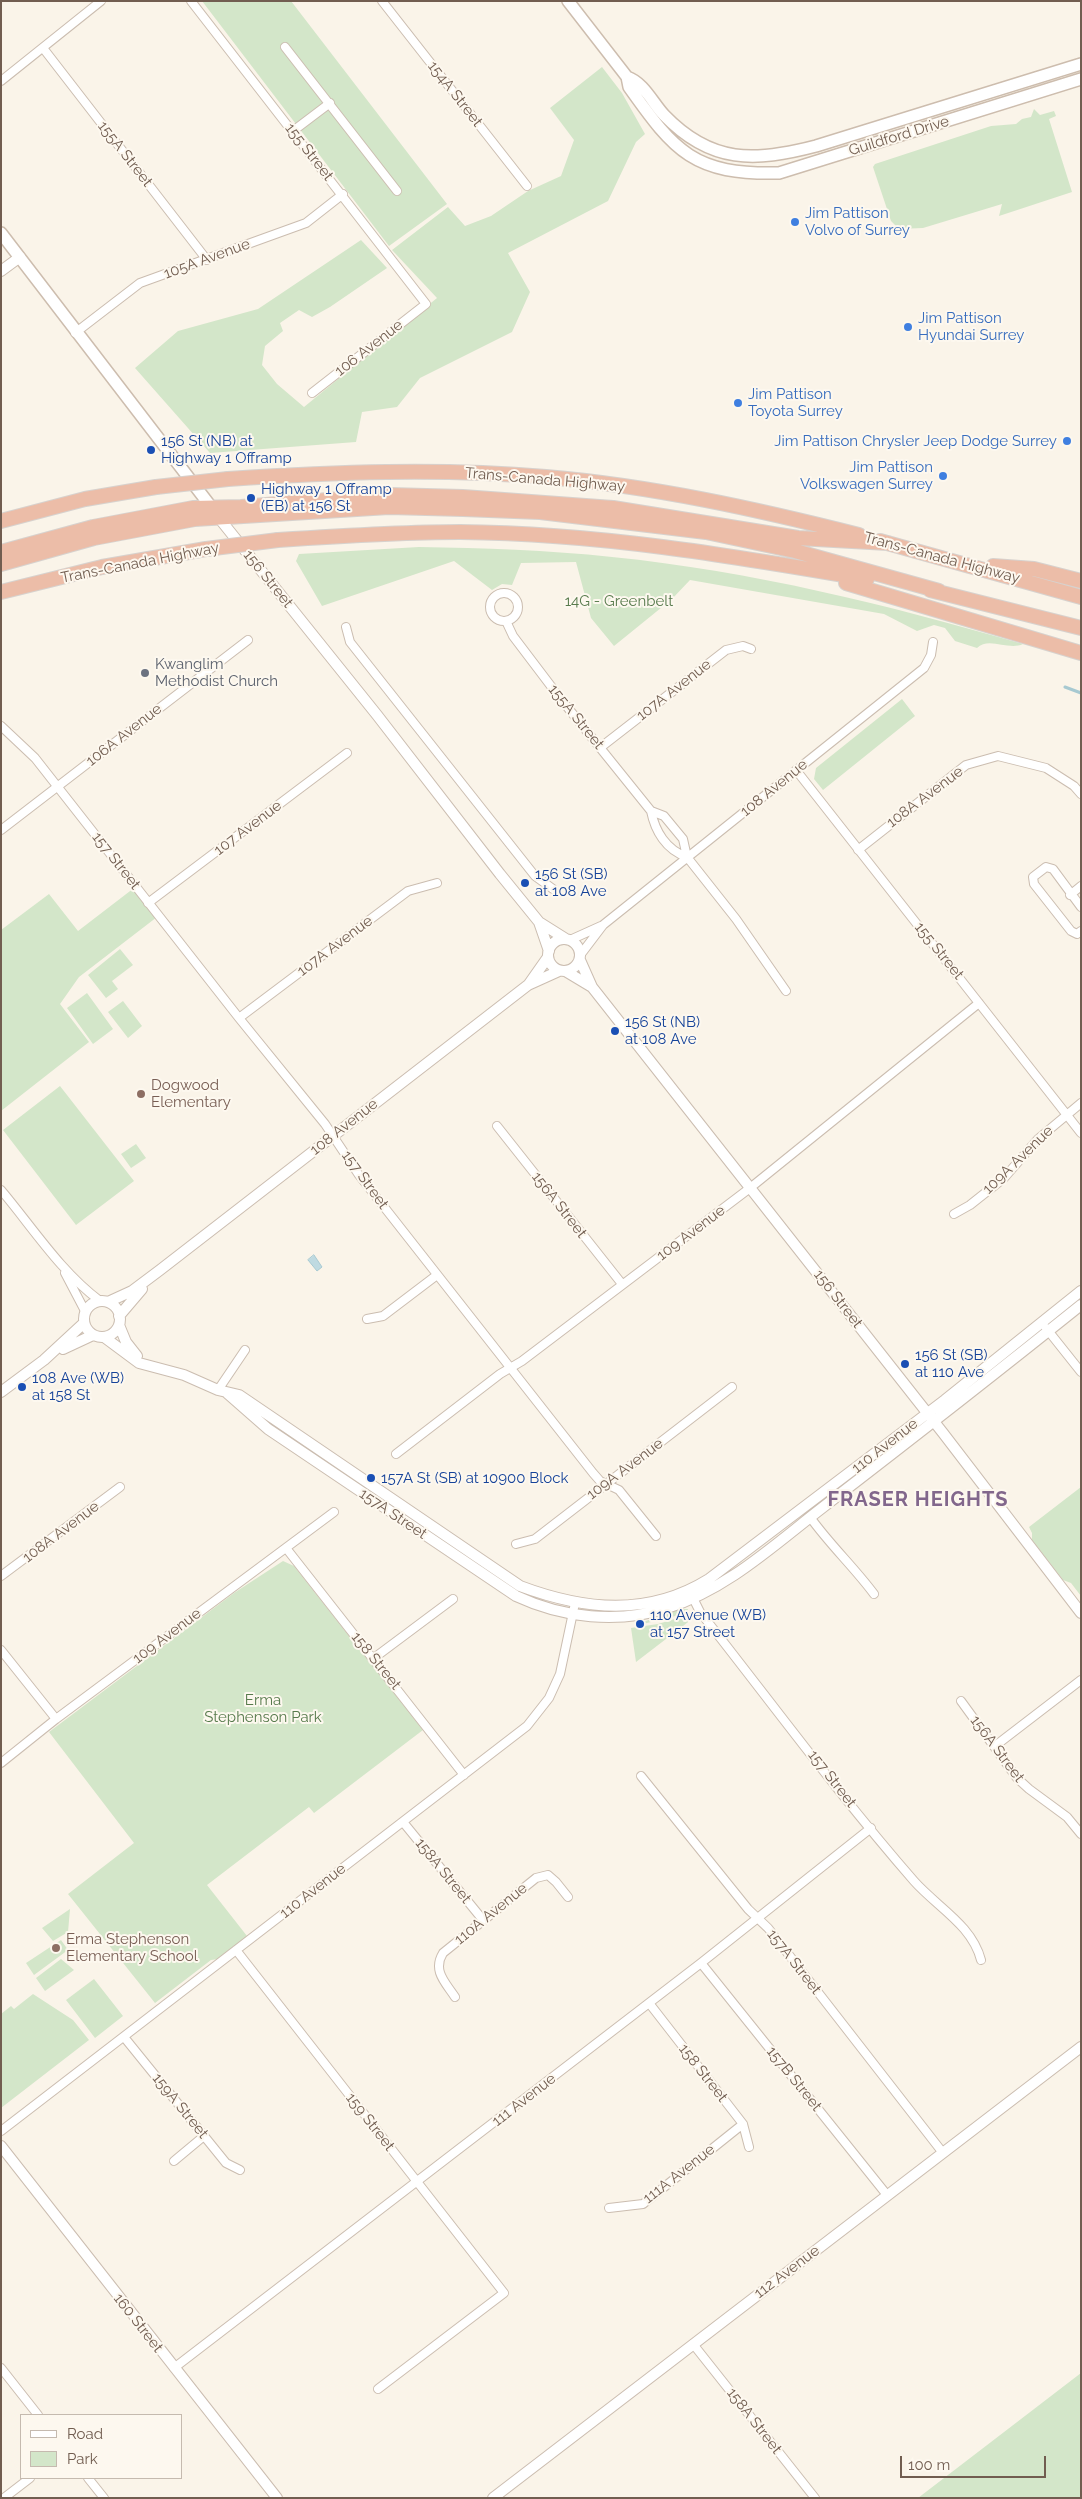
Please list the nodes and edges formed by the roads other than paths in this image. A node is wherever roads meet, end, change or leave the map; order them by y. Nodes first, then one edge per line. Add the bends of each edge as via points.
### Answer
1 (101, 1) edge
2 (191, 1) edge
3 (382, 1) edge
4 (568, 1) edge
5 (285, 47) dead end
6 (43, 48) junction
7 (1081, 64) edge
8 (628, 77) junction
9 (1081, 79) edge
10 (1, 81) edge
11 (330, 103) junction
12 (293, 131) junction
13 (527, 186) dead end
14 (397, 191) dead end
15 (343, 194) junction
16 (1, 233) edge
17 (20, 257) junction
18 (207, 260) junction
19 (1, 272) edge
20 (426, 304) joint
21 (76, 332) junction
22 (312, 393) dead end
23 (215, 512) junction
24 (1, 521) edge
25 (888, 543) junction
26 (1, 552) edge
27 (966, 563) junction
28 (1, 564) edge
29 (793, 566) junction
30 (1081, 581) edge
31 (939, 591) junction
32 (1, 592) edge
33 (1081, 597) edge
34 (506, 621) dead end
35 (346, 627) dead end
36 (1081, 628) edge
37 (248, 640) dead end
38 (933, 642) dead end
39 (752, 649) dead end
40 (1081, 653) edge
41 (1, 726) edge
42 (601, 747) junction
43 (347, 753) dead end
44 (796, 770) junction
45 (58, 787) junction
46 (1081, 794) edge
47 (650, 811) junction
48 (1, 830) edge
49 (858, 850) junction
50 (687, 857) junction
51 (437, 884) dead end
52 (1081, 886) edge
53 (553, 889) dead end
54 (1070, 895) junction
55 (148, 903) junction
56 (1081, 907) edge
57 (539, 922) junction
58 (603, 925) junction
59 (1081, 932) edge
60 (568, 940) junction
61 (548, 954) junction
62 (581, 957) junction
63 (563, 971) junction
64 (528, 985) junction
65 (592, 987) junction
66 (786, 991) dead end
67 (979, 1003) junction
68 (239, 1018) junction
69 (1081, 1103) edge
70 (1066, 1115) junction
71 (497, 1126) dead end
72 (1081, 1133) edge
73 (333, 1135) junction
74 (750, 1188) junction
75 (1, 1190) edge
76 (4, 1199) edge
77 (954, 1214) dead end
78 (59, 1263) junction
79 (160, 1270) junction
80 (437, 1275) junction
81 (622, 1284) junction
82 (1081, 1291) edge
83 (104, 1301) junction
84 (1081, 1305) edge
85 (85, 1311) junction
86 (367, 1319) dead end
87 (119, 1320) junction
88 (84, 1323) junction
89 (1045, 1327) junction
90 (93, 1335) junction
91 (104, 1336) junction
92 (245, 1350) dead end
93 (44, 1360) junction
94 (151, 1366) junction
95 (510, 1368) junction
96 (1081, 1372) edge
97 (732, 1387) dead end
98 (1, 1392) edge
99 (222, 1392) junction
100 (931, 1418) junction
101 (396, 1454) dead end
102 (853, 1470) junction
103 (605, 1484) junction
104 (120, 1487) dead end
105 (334, 1512) dead end
106 (810, 1517) junction
107 (656, 1536) dead end
108 (516, 1544) dead end
109 (286, 1548) junction
110 (1, 1576) edge
111 (692, 1594) junction
112 (874, 1594) dead end
113 (453, 1599) dead end
114 (573, 1608) junction
115 (1081, 1613) edge
116 (1, 1650) edge
117 (374, 1658) junction
118 (1081, 1680) edge
119 (961, 1701) dead end
120 (56, 1719) junction
121 (995, 1746) junction
122 (1, 1763) edge
123 (464, 1775) junction
124 (641, 1776) dead end
125 (403, 1822) junction
126 (870, 1828) junction
127 (1081, 1834) edge
128 (568, 1898) dead end
129 (758, 1918) junction
130 (483, 1920) junction
131 (236, 1950) junction
132 (982, 1960) dead end
133 (701, 1963) junction
134 (456, 1997) dead end
135 (649, 2003) junction
136 (124, 2036) junction
137 (1081, 2047) edge
138 (743, 2124) junction
139 (1, 2131) edge
140 (204, 2136) junction
141 (1, 2146) edge
142 (749, 2147) dead end
143 (943, 2153) junction
144 (174, 2160) dead end
145 (240, 2170) dead end
146 (417, 2182) junction
147 (887, 2195) junction
148 (609, 2208) dead end
149 (694, 2344) junction
150 (1, 2368) edge
151 (174, 2368) junction
152 (378, 2389) dead end
153 (37, 2414) edge
154 (29, 2479) edge
155 (89, 2479) edge
156 (4, 2498) edge
157 (104, 2498) edge
158 (277, 2498) edge
159 (493, 2498) edge
160 (814, 2498) edge

1 - 6 street
2 - 12 street, 155 Street
3 - 13 street, 154A Street
4 - 8 main road
5 - 11 street
6 - 10 street
6 - 18 street, 155A Street
7 - 8 main road, Guildford Drive via 780,155 758,158 728,154 703,145 681,131 637,81
8 - 9 main road, Guildford Drive via 629,87 669,140 691,157 715,168 744,174 779,173
11 - 12 street
11 - 14 street
12 - 15 street, 155 Street
15 - 18 street, 105A Avenue via 306,223
15 - 20 street, 155 Street
16 - 17 main road, 156 Street
17 - 19 street
17 - 21 main road, 156 Street
18 - 21 street, 105A Avenue via 140,283
20 - 22 street, 106 Avenue
21 - 23 main road, 156 Street
23 - 25 highway via 241,507 390,496 463,496 613,508 798,538
23 - 26 highway via 140,516
23 - 28 highway via 94,538
23 - 31 highway via 389,508 540,512 706,532 795,551
23 - 57 street, 156 Street
24 - 25 highway, Trans-Canada Highway, bridge via 85,499 156,487 228,479 394,471 546,477 616,486 712,501
25 - 27 highway, Trans-Canada Highway
27 - 30 highway via 1034,569
27 - 33 highway, Trans-Canada Highway
29 - 31 highway, Trans-Canada Highway
29 - 32 highway, Trans-Canada Highway, bridge via 703,552 540,536 393,533 278,540 206,549 102,567
29 - 40 highway
31 - 36 highway, Trans-Canada Highway
34 - 42 street, 155A Street via 513,636
35 - 53 street via 350,642 529,869
37 - 45 street, 106A Avenue
38 - 44 street, 108 Avenue via 924,668
39 - 42 street, 107A Avenue via 743,646 726,650
41 - 45 street, 157 Street via 35,758
42 - 47 street, 155A Street
43 - 55 street, 107 Avenue
44 - 49 street, 155 Street
44 - 50 street, 108 Avenue
45 - 48 street, 106A Avenue
45 - 55 street, 157 Street
46 - 49 street, 108A Avenue via 1046,768 998,756 966,765
47 - 50 street, 155A Street via 654,826 670,848
47 - 50 street, 155A Street via 664,816 677,832
49 - 67 street, 155 Street
50 - 58 street, 108 Avenue
50 - 66 street, 155A Street via 736,919
51 - 68 street, 107A Avenue via 408,891
52 - 54 street
54 - 56 street
54 - 59 street via 1053,869 1046,868 1034,877 1034,884 1071,931
55 - 68 street, 157 Street
57 - 60 street, 156 Street
57 - 61 street, 156 Street
58 - 60 street, 108 Avenue
58 - 62 street, 108 Avenue
60 - 61 street via 557,941
60 - 62 street via 576,944
61 - 63 street via 551,965
61 - 64 street, 108 Avenue
62 - 63 street via 574,969
62 - 65 street, 156 Street
63 - 64 street, 108 Avenue
63 - 65 street, 156 Street
64 - 73 street, 108 Avenue
65 - 74 street, 156 Street
67 - 70 street, 155 Street
67 - 74 street, 109 Avenue
68 - 73 street, 157 Street
69 - 70 street, 109A Avenue
70 - 72 street, 155 Street
70 - 77 street, 109A Avenue via 1038,1139 1004,1178
71 - 81 street, 156A Street
73 - 79 street, 108 Avenue
73 - 80 street, 157 Street via 359,1175
74 - 81 street, 109 Avenue
74 - 100 street, 156 Street
75 - 76 street
76 - 78 street
78 - 83 street via 86,1290
78 - 85 street
79 - 83 street, 108 Avenue via 132,1290
79 - 87 street, 108 Avenue via 136,1295
80 - 86 street via 384,1316
80 - 95 street, 157 Street
81 - 95 street, 109 Avenue
82 - 89 street, 110 Avenue
83 - 85 street via 91,1304
83 - 87 street via 116,1307
84 - 89 street, 110 Avenue
85 - 88 street
87 - 91 street via 113,1333
87 - 94 street, 157A Street via 126,1342
88 - 90 street
88 - 93 street
89 - 96 street
89 - 100 street, 110 Avenue
90 - 91 street
90 - 93 street
91 - 94 street, 157A Street via 134,1361
92 - 99 street
93 - 98 street
94 - 99 street, 157A Street via 184,1375
95 - 101 street, 109 Avenue
95 - 103 street, 157 Street
97 - 103 street, 109A Avenue
99 - 114 street, 157A Street via 268,1429 496,1584 533,1603
100 - 102 street, 110 Avenue
100 - 106 street, 110 Avenue
100 - 115 street, 156 Street
102 - 106 street via 852,1478 812,1510
102 - 111 street, 110 Avenue
103 - 107 street, 157 Street via 619,1490
103 - 108 street, 109A Avenue via 535,1539
104 - 110 street, 108A Avenue
105 - 109 street, 109 Avenue
106 - 111 street, 110 Avenue via 731,1576
106 - 112 street via 843,1561
109 - 117 street, 158 Street
109 - 120 street, 109 Avenue
111 - 114 street, 110 Avenue via 665,1609 636,1615 608,1617
111 - 126 street, 157 Street via 700,1612
113 - 117 street
114 - 123 street, 110 Avenue via 560,1674 549,1698 527,1726
116 - 120 street
117 - 123 street, 158 Street
118 - 121 street
119 - 121 street, 156A Street
120 - 122 street, 109 Avenue
121 - 127 street, 156A Street via 1024,1785 1067,1817
123 - 125 street, 110 Avenue
124 - 129 street, 157A Street
125 - 130 street, 158A Street
125 - 131 street, 110 Avenue
126 - 129 street, 111 Avenue
126 - 132 street, 157 Street via 915,1882 969,1934
128 - 130 street, 110A Avenue via 548,1875 536,1878
129 - 133 street, 111 Avenue
129 - 143 street, 157A Street
130 - 134 street, 110A Avenue via 438,1960 437,1971
131 - 136 street, 110 Avenue
131 - 146 street, 159 Street
133 - 135 street, 111 Avenue
133 - 147 street, 157B Street
135 - 138 street, 158 Street
135 - 146 street, 111 Avenue
136 - 139 street, 110 Avenue
136 - 140 street, 159A Street
137 - 143 street, 112 Avenue
138 - 142 street, 158 Street
138 - 148 street, 111A Avenue via 643,2204
140 - 144 street
140 - 145 street, 159A Street via 226,2163
141 - 151 street, 160 Street
143 - 147 street, 112 Avenue
146 - 151 street, 111 Avenue
146 - 152 street, 159 Street via 504,2294
147 - 149 street, 112 Avenue
149 - 159 street, 112 Avenue
149 - 160 street, 158A Street
150 - 153 street
151 - 158 street, 160 Street
154 - 156 street
155 - 157 street

